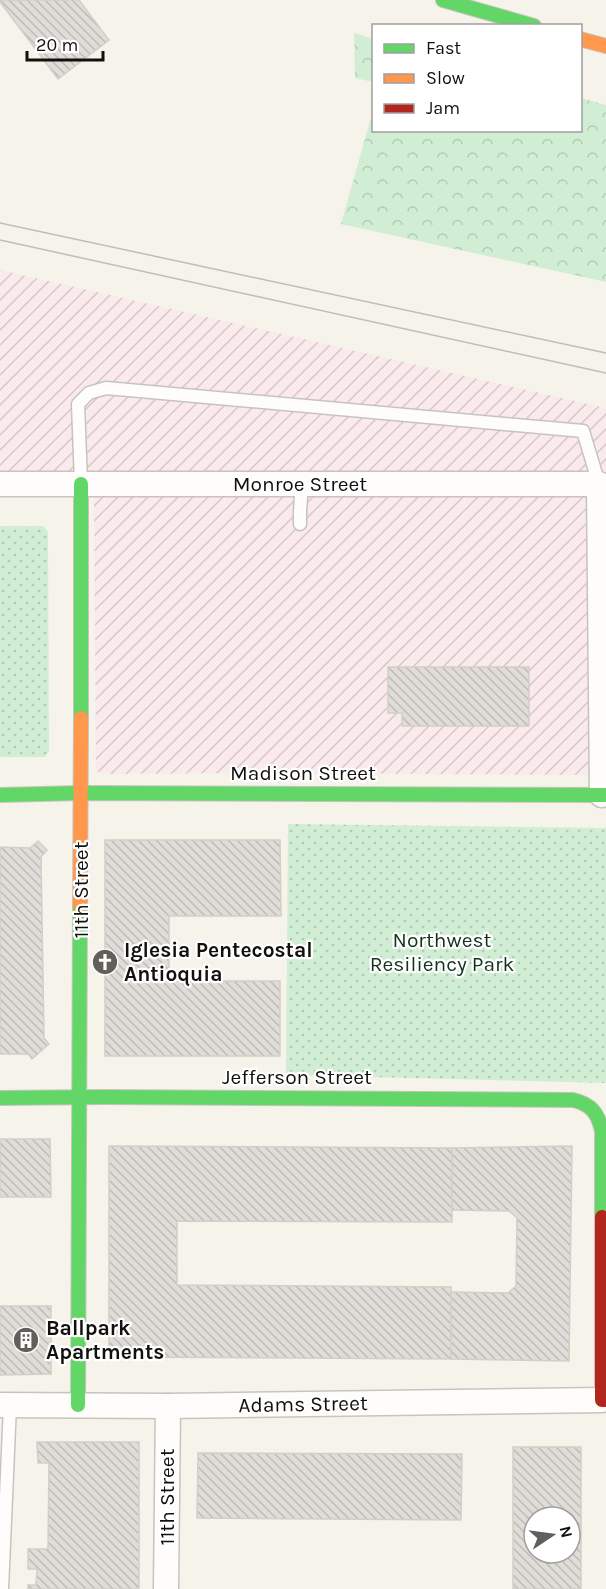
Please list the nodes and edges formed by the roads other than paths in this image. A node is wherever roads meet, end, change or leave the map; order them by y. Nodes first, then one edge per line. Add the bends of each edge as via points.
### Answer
1 (443, 0) edge
2 (527, 24) edge
3 (582, 40) edge
4 (606, 46) edge
5 (0, 484) edge
6 (81, 484) junction
7 (302, 484) junction
8 (603, 484) edge
9 (300, 524) dead end
10 (81, 793) junction
11 (0, 795) edge
12 (604, 795) edge
13 (0, 1098) edge
14 (80, 1098) junction
15 (604, 1400) edge
16 (5, 1405) edge
17 (78, 1405) junction
18 (168, 1406) junction
19 (2, 1589) edge
20 (166, 1589) edge

1 - 2 street
3 - 4 street
5 - 6 street, Monroe Street
6 - 7 street, Monroe Street
6 - 8 lane via 78,404 89,393 106,388 583,431
6 - 10 street, 11th Street
7 - 8 street, Monroe Street
7 - 9 lane
8 - 12 street
10 - 11 street, Madison Street
10 - 12 street, Madison Street
10 - 14 street, 11th Street
13 - 14 street, Jefferson Street
14 - 15 street, Jefferson Street via 583,1102 599,1116 602,1131
14 - 17 street, 11th Street
15 - 18 street, Adams Street
16 - 17 street, Adams Street
16 - 19 lane
17 - 18 street, Adams Street
18 - 20 street, 11th Street

